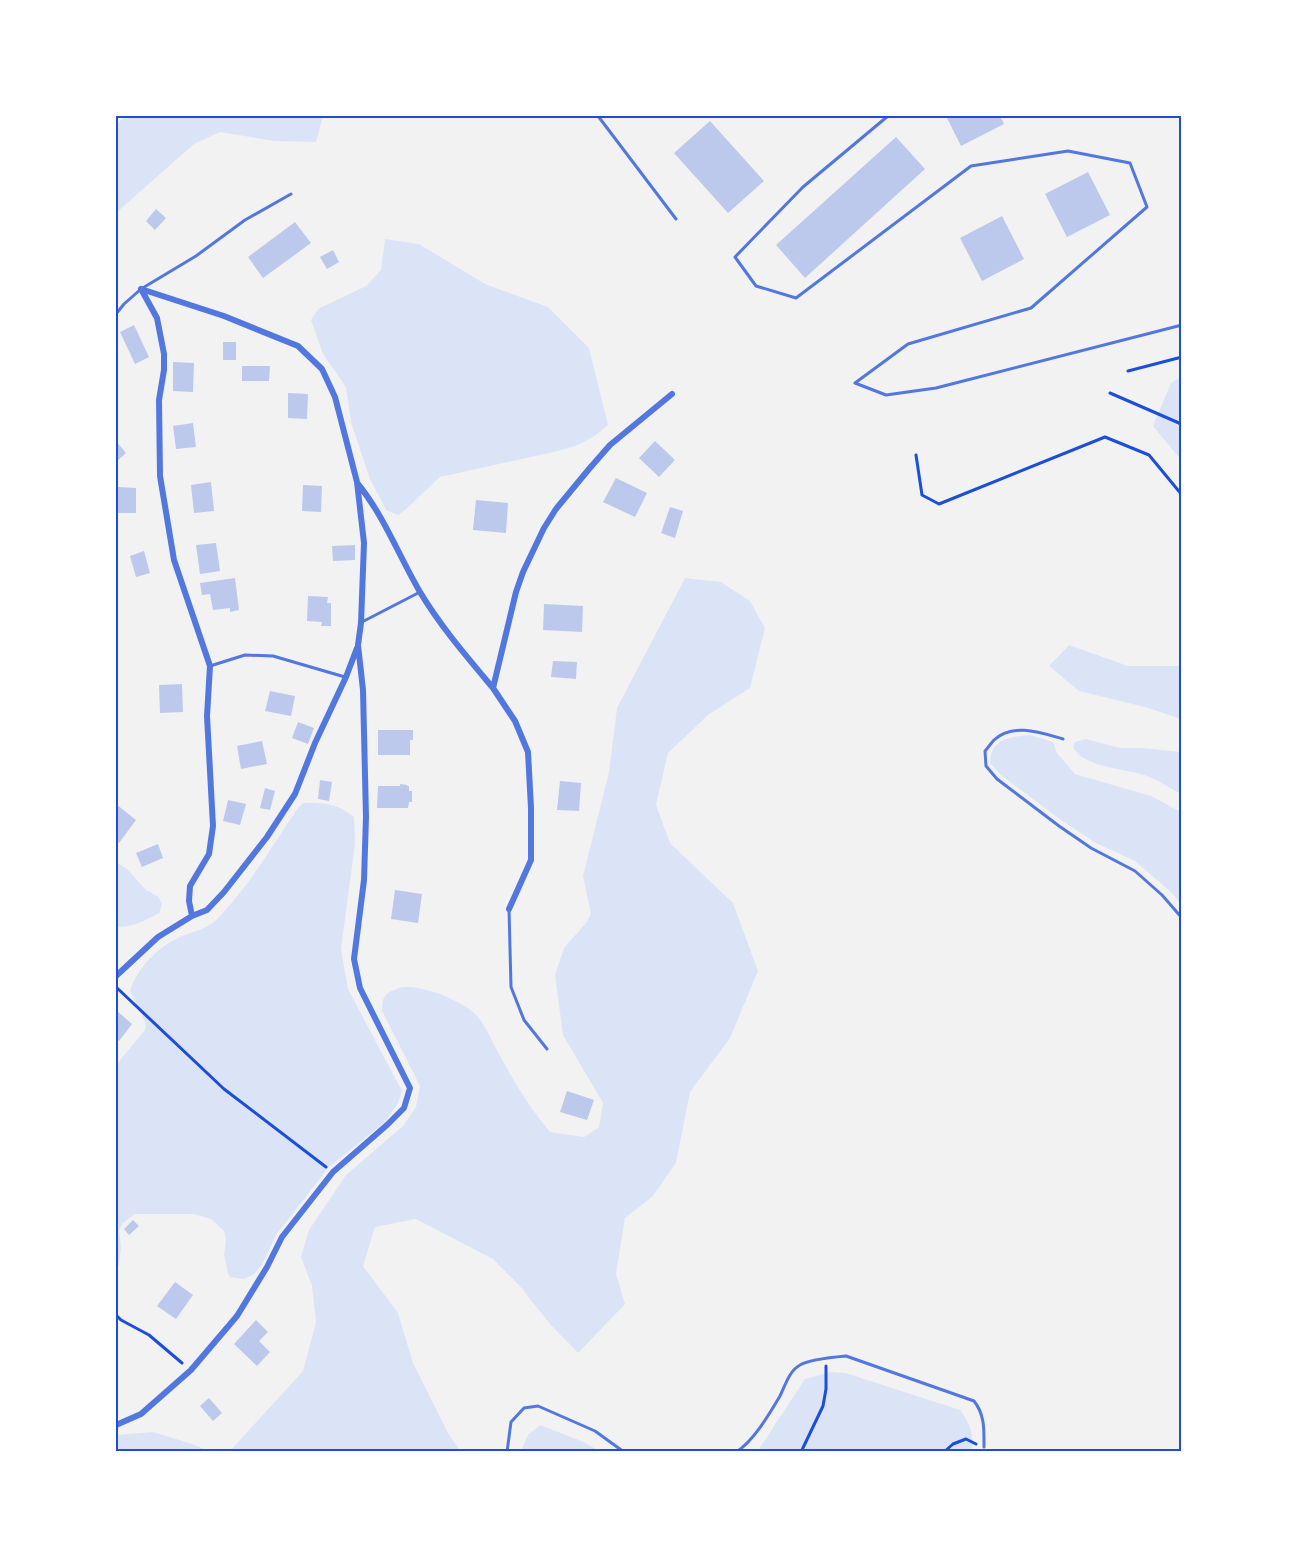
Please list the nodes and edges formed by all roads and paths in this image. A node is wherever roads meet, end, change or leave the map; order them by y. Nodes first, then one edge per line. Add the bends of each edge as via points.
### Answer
1 (598, 116) edge
2 (888, 116) edge
3 (291, 194) dead end
4 (676, 219) dead end
5 (141, 289) junction
6 (116, 314) edge
7 (1182, 325) edge
8 (1182, 357) edge
9 (1128, 371) dead end
10 (1110, 393) dead end
11 (672, 394) dead end
12 (1182, 426) edge
13 (916, 455) dead end
14 (357, 482) junction
15 (1182, 495) edge
16 (420, 592) junction
17 (361, 623) junction
18 (358, 645) junction
19 (210, 666) junction
20 (346, 677) junction
21 (493, 688) junction
22 (1063, 739) dead end
23 (509, 909) joint
24 (192, 916) junction
25 (1182, 918) edge
26 (116, 976) edge
27 (116, 987) edge
28 (547, 1049) dead end
29 (333, 1172) junction
30 (116, 1315) edge
31 (826, 1359) junction
32 (191, 1370) junction
33 (116, 1425) edge
34 (984, 1447) joint
35 (507, 1452) edge
36 (624, 1452) edge
37 (736, 1452) edge
38 (801, 1452) edge
39 (944, 1452) edge

1 - 4 lane
2 - 7 lane via 803,187 735,256 756,286 796,298 971,166 1068,151 1130,163 1147,207 1031,308 908,344 855,383 886,395 936,388
3 - 5 lane
5 - 6 lane
5 - 14 street via 298,346 322,369 335,397
5 - 19 street via 157,318 164,354 159,400 160,476 174,560
8 - 9 path
10 - 12 path
11 - 21 street via 610,445 544,528 516,592
13 - 15 path via 922,495 939,504 1105,437 1149,456
14 - 16 street
14 - 17 street via 364,543
16 - 17 lane
16 - 21 street
17 - 18 street
18 - 20 street
18 - 29 street via 366,817 364,880 354,959 360,988 410,1088 404,1108
19 - 20 lane via 245,655 273,656
19 - 24 street via 207,716 213,826 209,854 190,886
20 - 24 street via 295,794 224,892 207,910
21 - 23 street via 515,721 528,752 531,860
22 - 25 lane via 1028,730 1007,732 986,751 986,766 997,779 1059,826 1135,871
23 - 28 lane via 511,987 524,1020
24 - 26 street via 158,937
27 - 29 path via 224,1089
29 - 32 street via 282,1237 237,1316
30 - 32 path via 149,1335
31 - 34 lane via 846,1356 974,1401 982,1417
31 - 37 lane via 800,1365 789,1376 757,1430
31 - 38 path via 823,1407
32 - 33 street via 141,1414
34 - 39 path via 966,1439
35 - 36 lane via 511,1422 524,1408 538,1406 595,1431

